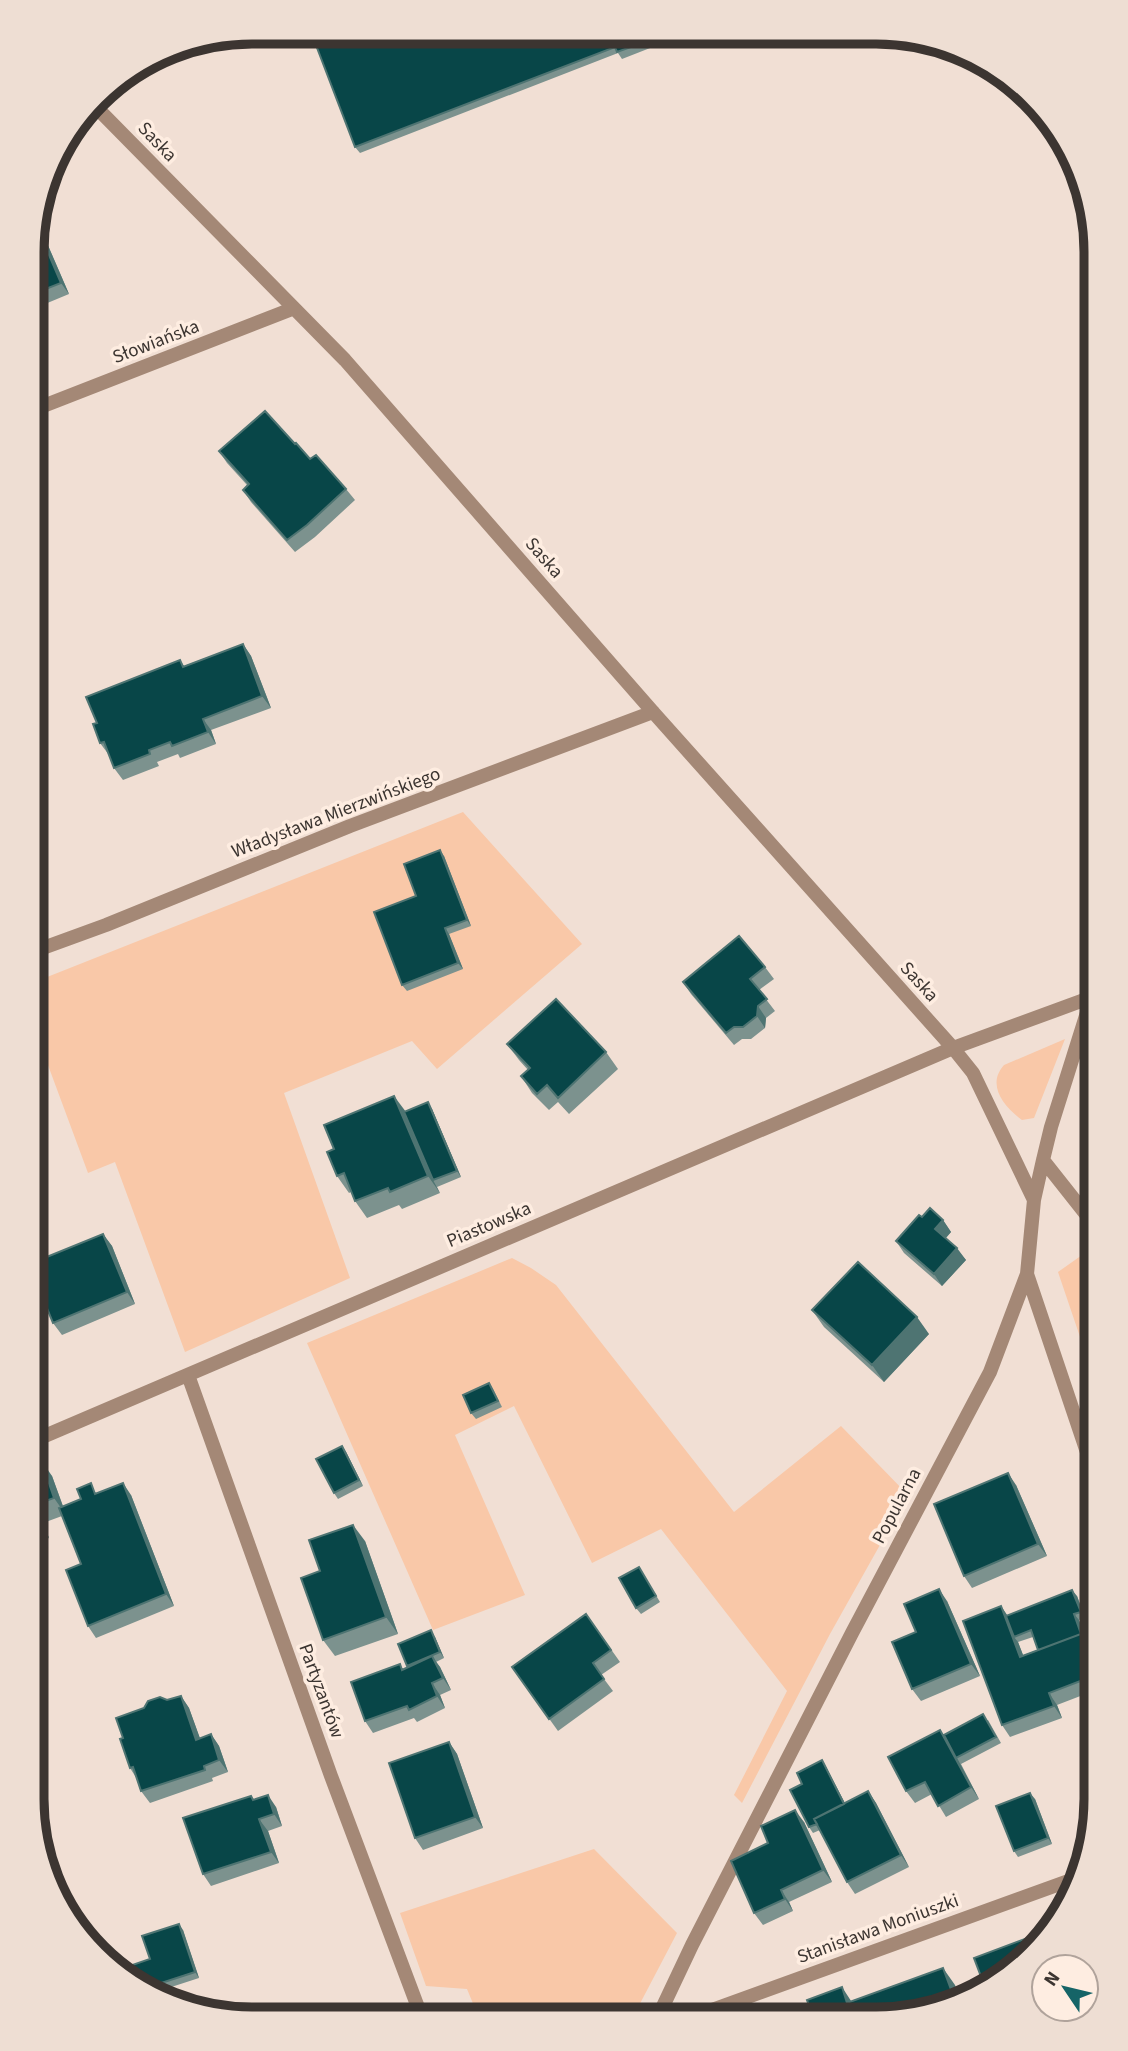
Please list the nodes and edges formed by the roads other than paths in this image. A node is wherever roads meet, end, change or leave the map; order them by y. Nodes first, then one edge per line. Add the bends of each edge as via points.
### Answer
1 (99, 111) edge
2 (292, 309) junction
3 (44, 406) edge
4 (653, 712) junction
5 (44, 948) edge
6 (1084, 995) edge
7 (1084, 1022) edge
8 (953, 1048) junction
9 (1043, 1160) junction
10 (1034, 1200) junction
11 (1084, 1212) edge
12 (1027, 1273) junction
13 (188, 1375) junction
14 (44, 1436) edge
15 (1084, 1443) edge
16 (1067, 1882) edge
17 (418, 2007) edge
18 (663, 2007) edge
19 (720, 2007) edge

1 - 2 street, Saska
2 - 3 street, Słowiańska
2 - 4 street, Saska via 345,360
4 - 5 street, Władysława Mierzwińskiego
4 - 8 street, Saska
6 - 8 street, Piastowska
7 - 9 street, Popularna
8 - 10 street, Saska via 973,1073
8 - 13 street, Piastowska
9 - 10 street, Popularna
9 - 11 street
10 - 12 street, Popularna
12 - 15 street
12 - 18 street, Popularna via 990,1372
13 - 14 street, Piastowska
13 - 17 street, Partyzantów
16 - 19 street, Stanisława Moniuszki

